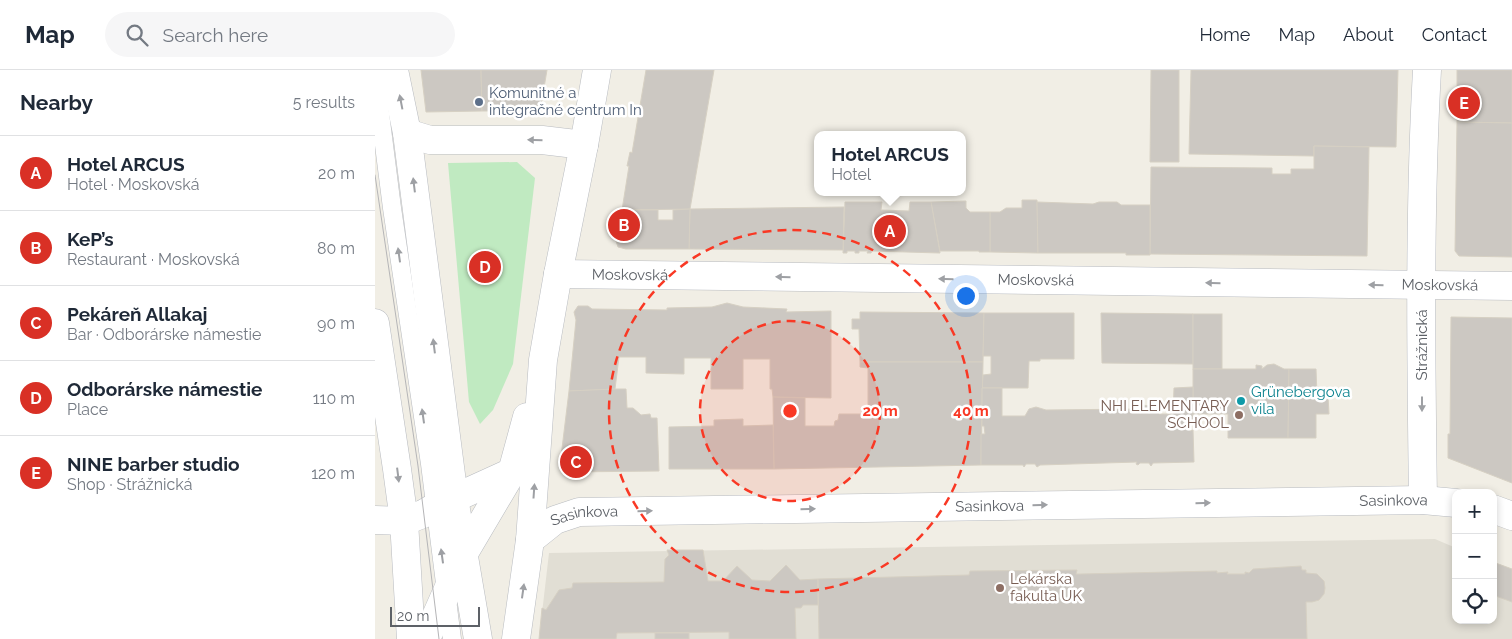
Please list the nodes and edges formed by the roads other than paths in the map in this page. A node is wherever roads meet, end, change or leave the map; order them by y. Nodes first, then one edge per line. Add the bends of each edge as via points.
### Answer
1 (394, 70) edge
2 (597, 70) edge
3 (1427, 70) edge
4 (375, 74) edge
5 (407, 134) junction
6 (584, 145) junction
7 (558, 274) junction
8 (1421, 285) junction
9 (1512, 286) edge
10 (375, 323) edge
11 (543, 360) junction
12 (512, 472) junction
13 (1423, 500) junction
14 (444, 502) junction
15 (1452, 503) edge
16 (1497, 510) edge
17 (1512, 516) edge
18 (375, 520) edge
19 (403, 521) junction
20 (530, 540) junction
21 (464, 552) junction
22 (447, 591) junction
23 (411, 639) edge
24 (426, 639) edge
25 (452, 639) edge
26 (478, 639) edge
27 (516, 639) edge

5 -> 1 street
2 - 6 street
3 - 8 street, Strážnická
14 -> 4 lane via 430,464
6 -> 5 street via 542,140 430,140
14 -> 5 street
6 - 7 street
8 -> 7 street, Moskovská
7 - 11 street
8 - 9 street, Moskovská
8 -> 13 street, Strážnická
10 -> 19 street
11 - 12 street
20 -> 11 street
12 - 14 street
12 - 21 street
13 - 15 street, Sasinkova
20 -> 13 street, Sasinkova via 555,520 579,512
14 - 19 street
14 - 21 street
22 -> 14 lane
16 - 17 street
18 - 19 street
19 - 23 street
27 -> 20 street
21 - 22 street
21 - 26 street
22 - 24 street
22 - 25 lane

